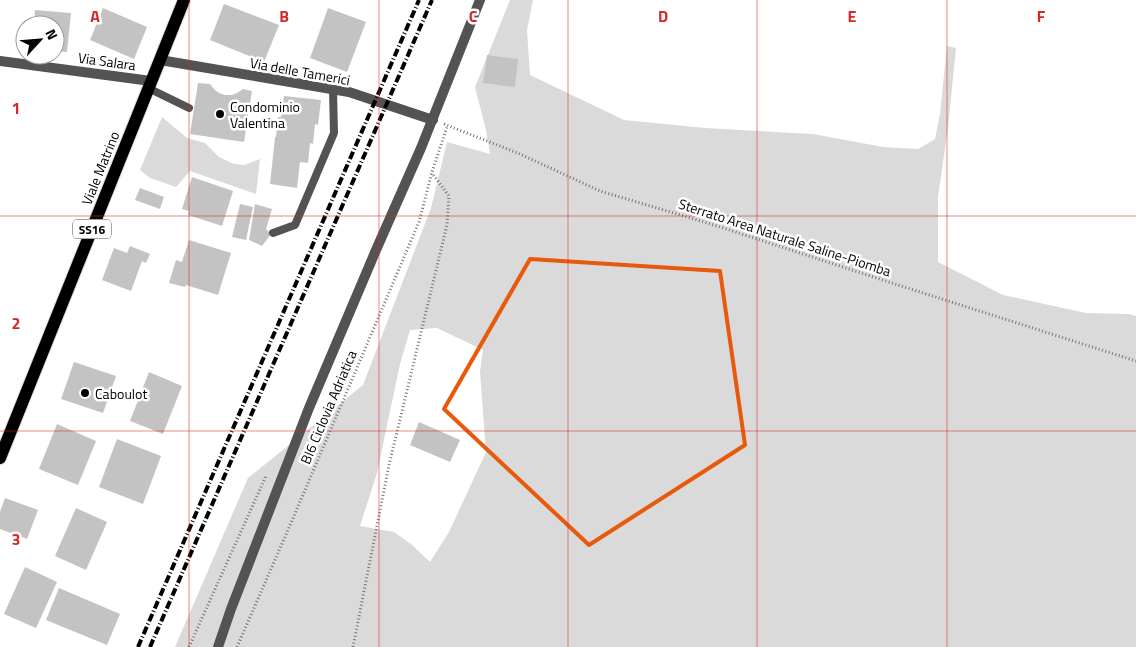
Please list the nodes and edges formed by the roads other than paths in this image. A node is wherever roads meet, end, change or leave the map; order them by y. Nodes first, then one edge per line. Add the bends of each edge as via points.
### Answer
1 (184, 0) edge
2 (480, 0) edge
3 (160, 60) junction
4 (0, 61) edge
5 (149, 85) junction
6 (332, 90) junction
7 (188, 108) dead end
8 (433, 120) junction
9 (273, 233) dead end
10 (1, 456) edge
11 (218, 647) edge

1 - 3 main road, Viale Matrino / SS16
2 - 8 street
3 - 5 main road, Viale Matrino / SS16
3 - 6 street, Via delle Tamerici
4 - 5 street, Via Salara
5 - 7 lane
5 - 10 main road, Viale Matrino / SS16
6 - 8 street, Via delle Tamerici via 349,92
6 - 9 lane via 334,133 295,225
8 - 11 street via 309,408

